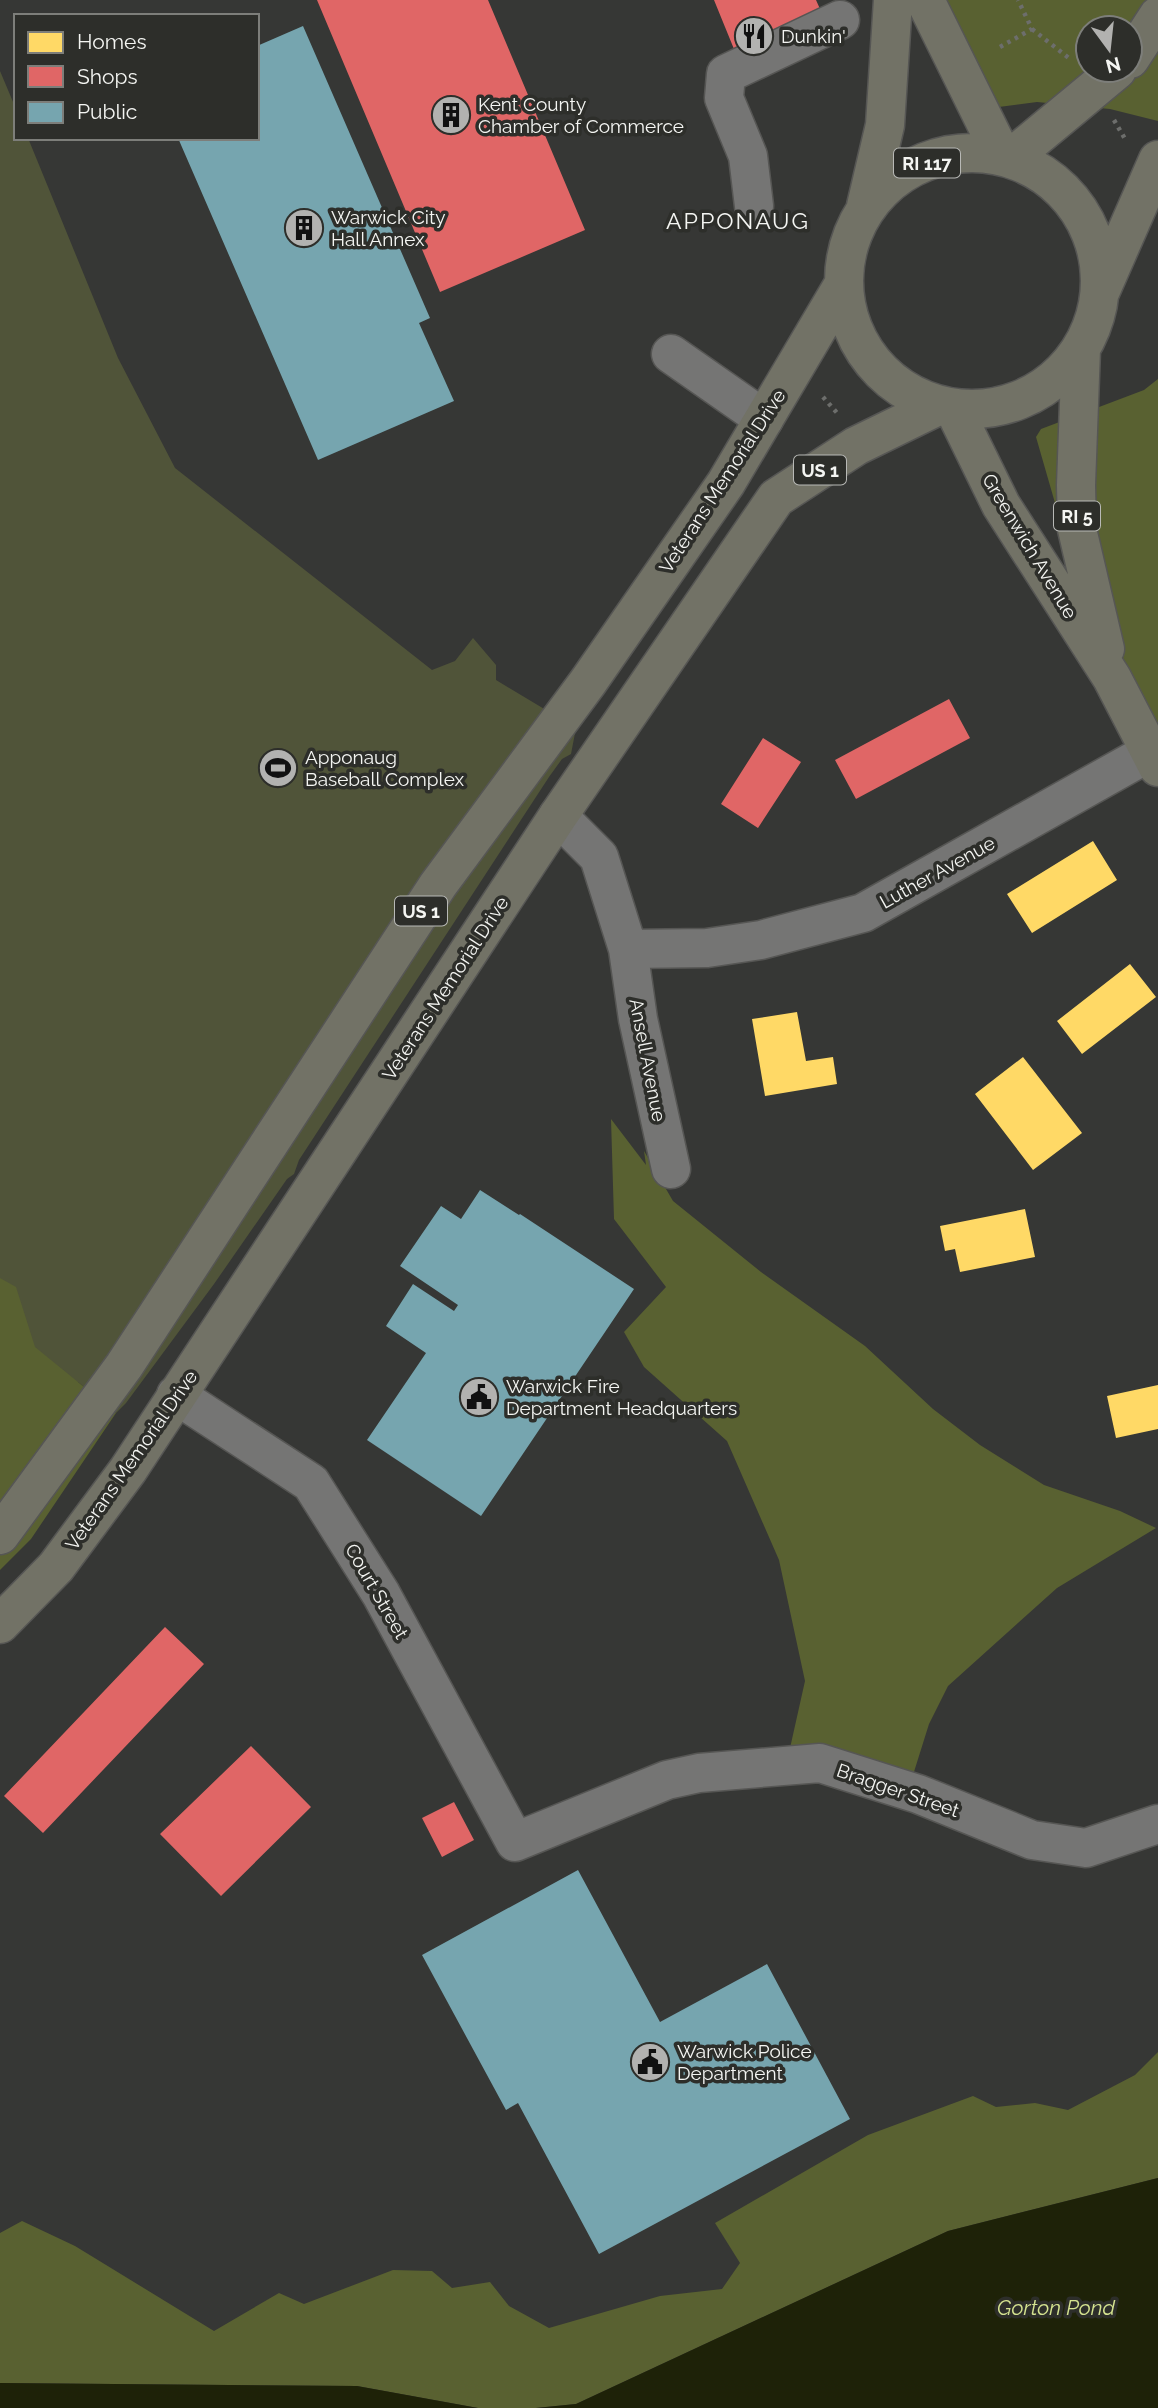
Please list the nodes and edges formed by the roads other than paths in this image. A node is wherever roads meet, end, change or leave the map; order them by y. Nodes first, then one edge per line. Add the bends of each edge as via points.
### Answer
1 (892, 0) edge
2 (925, 0) edge
3 (1158, 16) edge
4 (840, 20) dead end
5 (1144, 38) edge
6 (1099, 84) edge
7 (1143, 152) edge
8 (1007, 157) junction
9 (754, 206) dead end
10 (866, 206) junction
11 (842, 287) junction
12 (1100, 292) junction
13 (1082, 349) junction
14 (671, 354) dead end
15 (946, 407) junction
16 (764, 419) junction
17 (1112, 678) junction
18 (1154, 760) edge
19 (558, 816) junction
20 (628, 949) junction
21 (671, 1169) dead end
22 (176, 1395) junction
23 (0, 1535) edge
24 (0, 1624) edge
25 (1158, 1824) edge
26 (515, 1842) joint

1 - 10 main road, US 1 via 885,125
2 - 8 main road
3 - 5 main road
4 - 9 street via 726,74 724,98 748,156
6 - 8 main road
7 - 12 main road
8 - 10 main road, RI 117 via 951,154 904,172
8 - 12 main road, US 1 via 1049,178 1079,209 1097,249
10 - 11 main road, US 1 via 848,245
11 - 15 main road via 856,339 890,381
11 - 16 main road, Veterans Memorial Drive / US 1
12 - 13 main road, US 1
13 - 15 main road, US 1 via 1058,378 1026,398 991,409
13 - 17 main road, Greenwich Avenue / RI 5 via 1077,529
14 - 16 street
15 - 17 main road, Greenwich Avenue / RI 5
15 - 19 main road, Veterans Memorial Drive / US 1 via 856,446 776,498
16 - 23 main road, Veterans Memorial Drive / US 1 via 726,483 596,671 438,885 124,1366
17 - 18 main road, Greenwich Avenue / RI 5
18 - 20 street, Luther Avenue via 863,913 761,940 708,948
19 - 20 street, Ansell Avenue via 599,857
19 - 22 main road, Veterans Memorial Drive / US 1
20 - 21 street, Ansell Avenue via 638,1019
22 - 24 main road, Veterans Memorial Drive / US 1 via 128,1470 56,1567
22 - 26 street, Court Street via 310,1483 381,1594
25 - 26 street, Bragger Street via 1086,1848 1032,1840 918,1794 820,1763 667,1780

